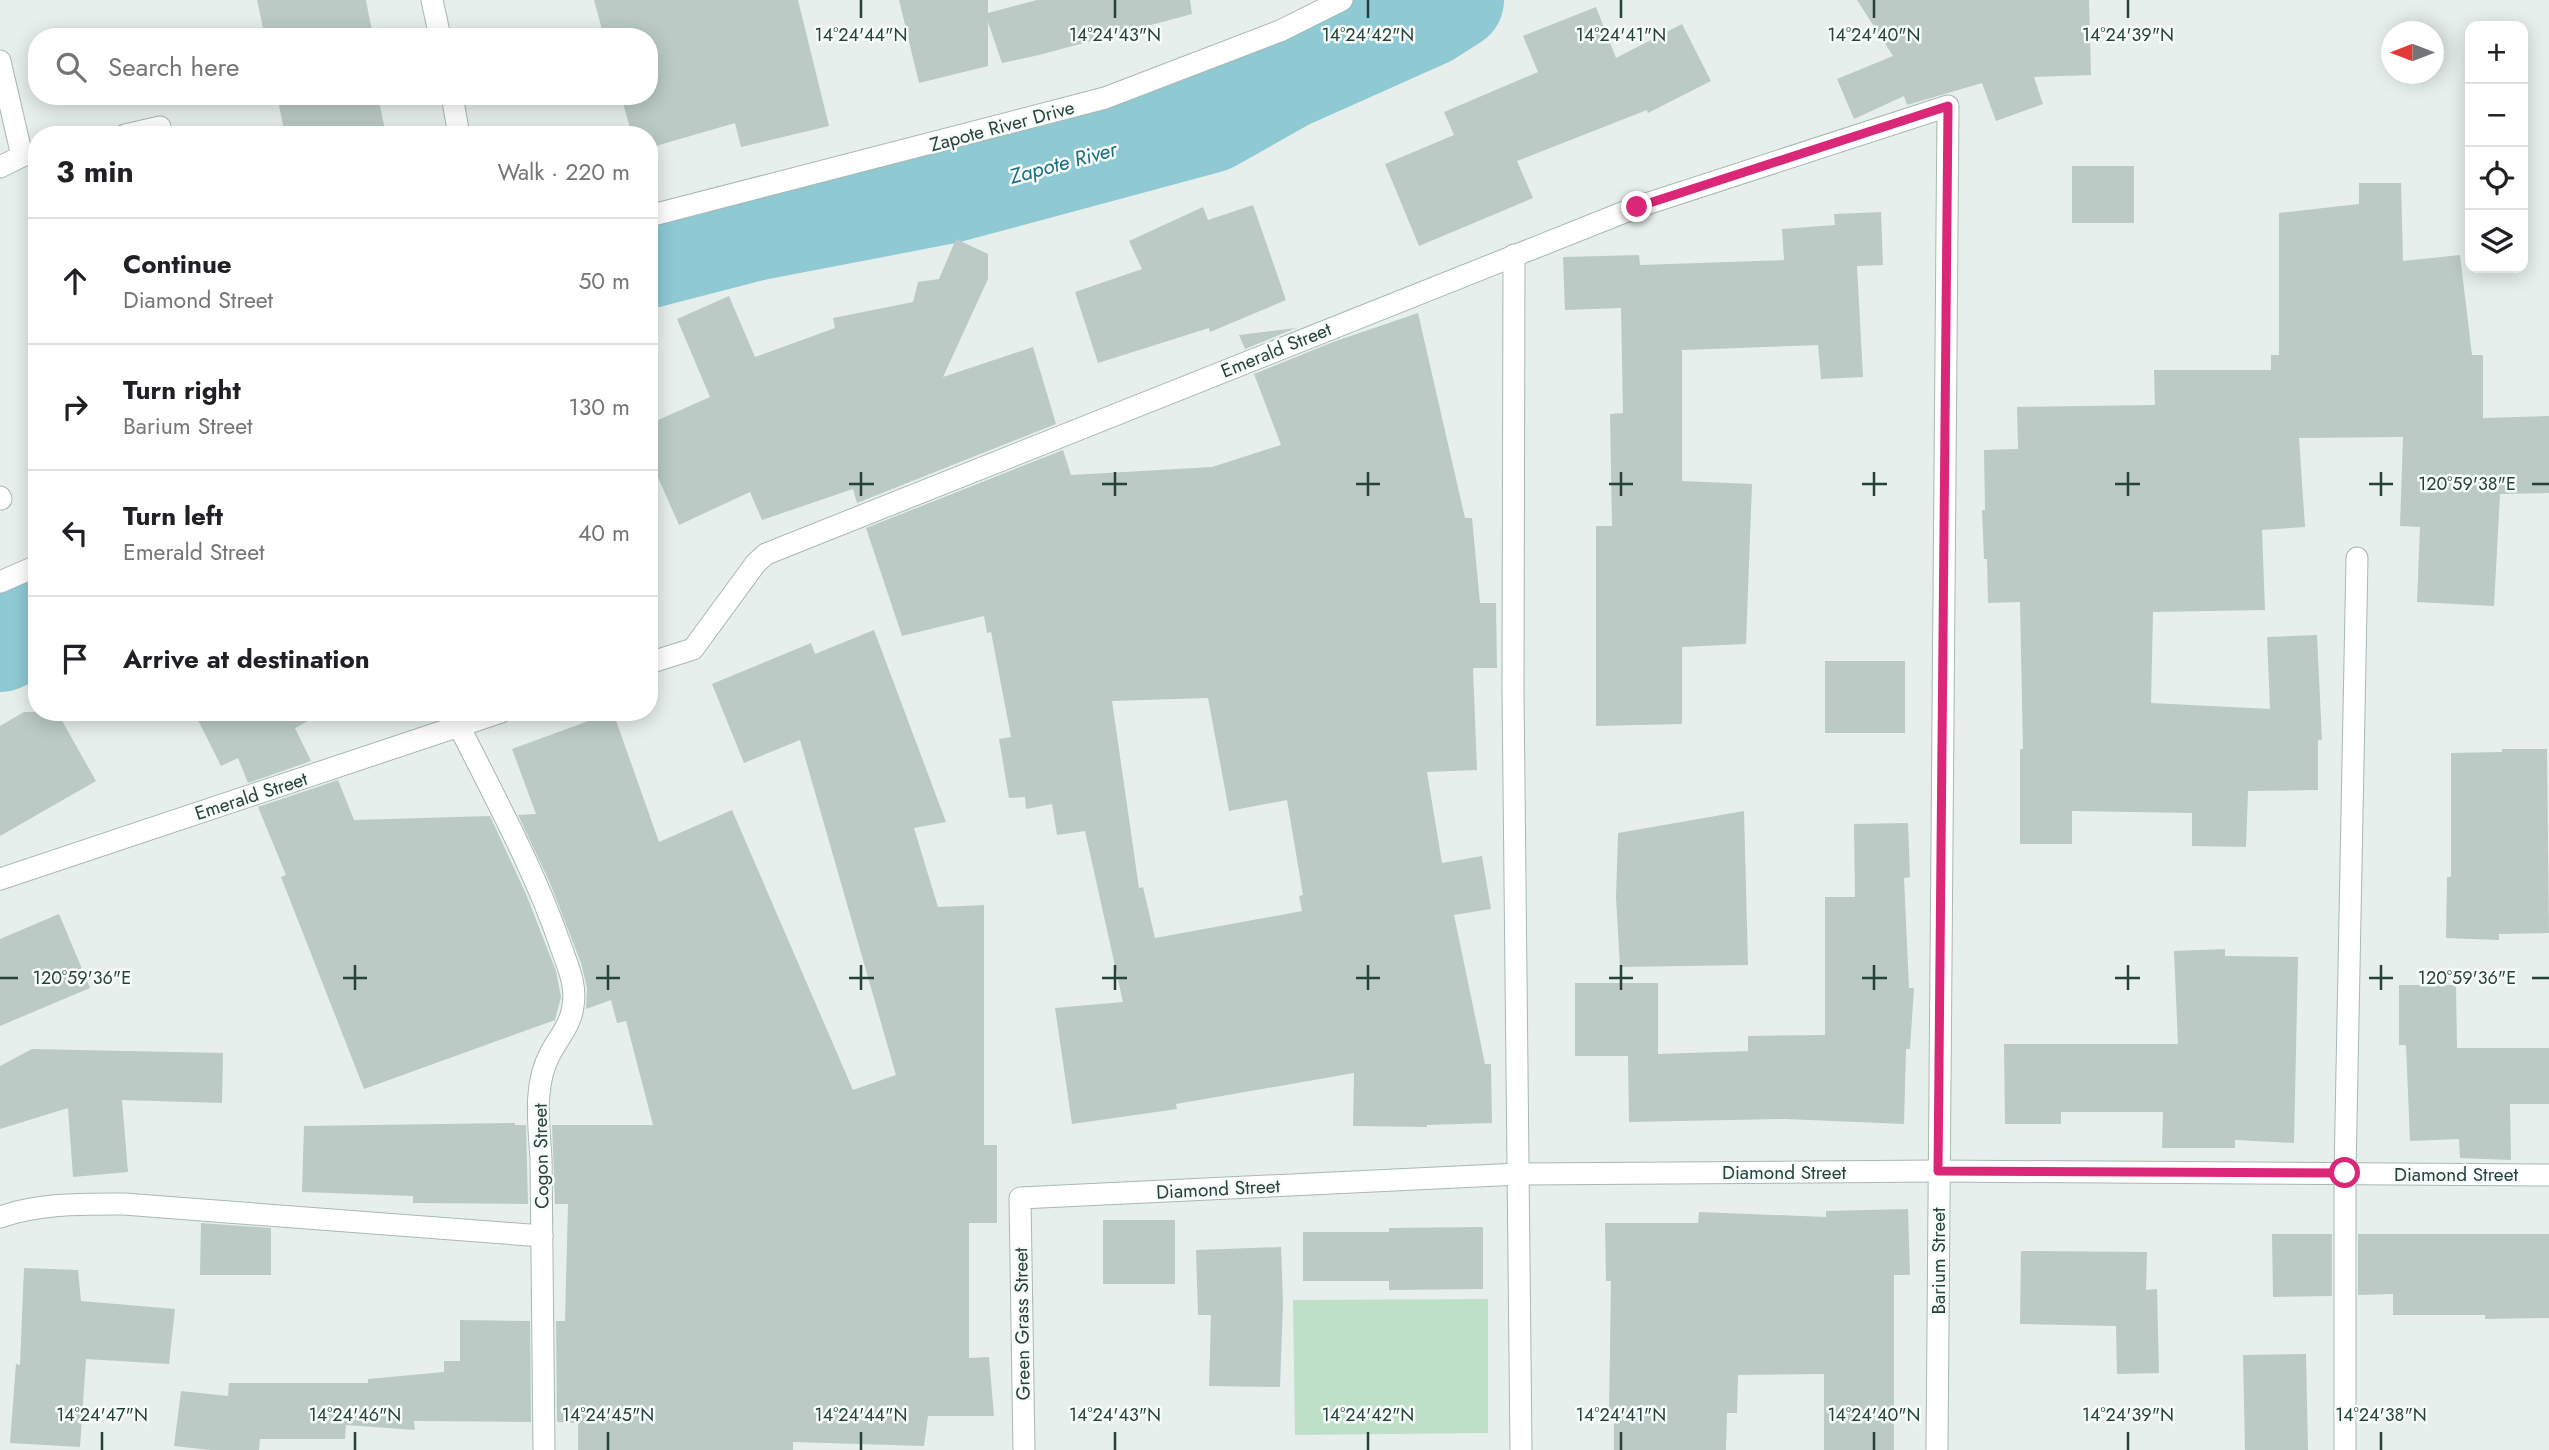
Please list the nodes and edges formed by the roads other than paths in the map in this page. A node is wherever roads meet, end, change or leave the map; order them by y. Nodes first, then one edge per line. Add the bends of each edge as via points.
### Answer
1 (432, 0) edge
2 (1342, 0) edge
3 (438, 28) edge
4 (0, 61) edge
5 (454, 105) edge
6 (1948, 106) joint
7 (457, 126) edge
8 (28, 151) edge
9 (28, 154) edge
10 (0, 167) edge
11 (658, 214) edge
12 (1514, 254) junction
13 (2357, 558) dead end
14 (28, 570) edge
15 (0, 582) edge
16 (658, 660) edge
17 (474, 721) edge
18 (459, 726) junction
19 (0, 879) edge
20 (1938, 1171) junction
21 (2345, 1173) junction
22 (1519, 1174) junction
23 (2549, 1175) edge
24 (1020, 1198) joint
25 (0, 1217) edge
26 (542, 1236) junction
27 (544, 1450) edge
28 (1024, 1450) edge
29 (1521, 1450) edge
30 (1937, 1450) edge
31 (2345, 1450) edge

1 - 3 street
2 - 11 street, Zapote River Drive via 1280,31 1105,98
4 - 8 street
5 - 7 street
6 - 12 street, Emerald Street via 1637,207
6 - 20 street, Barium Street
9 - 10 street
12 - 16 street, Emerald Street via 766,554 693,649
12 - 22 street
13 - 21 street
14 - 15 street
17 - 18 street, Emerald Street
18 - 19 street, Emerald Street
18 - 26 street, Cogon Street via 521,849 573,982 573,1007 541,1083
20 - 21 street, Diamond Street
20 - 22 street, Diamond Street
20 - 30 street, Barium Street
21 - 23 street, Diamond Street
21 - 31 street
22 - 24 street, Diamond Street
22 - 29 street
24 - 28 street, Green Grass Street
25 - 26 street via 63,1203 124,1203
26 - 27 street, Cogon Street

